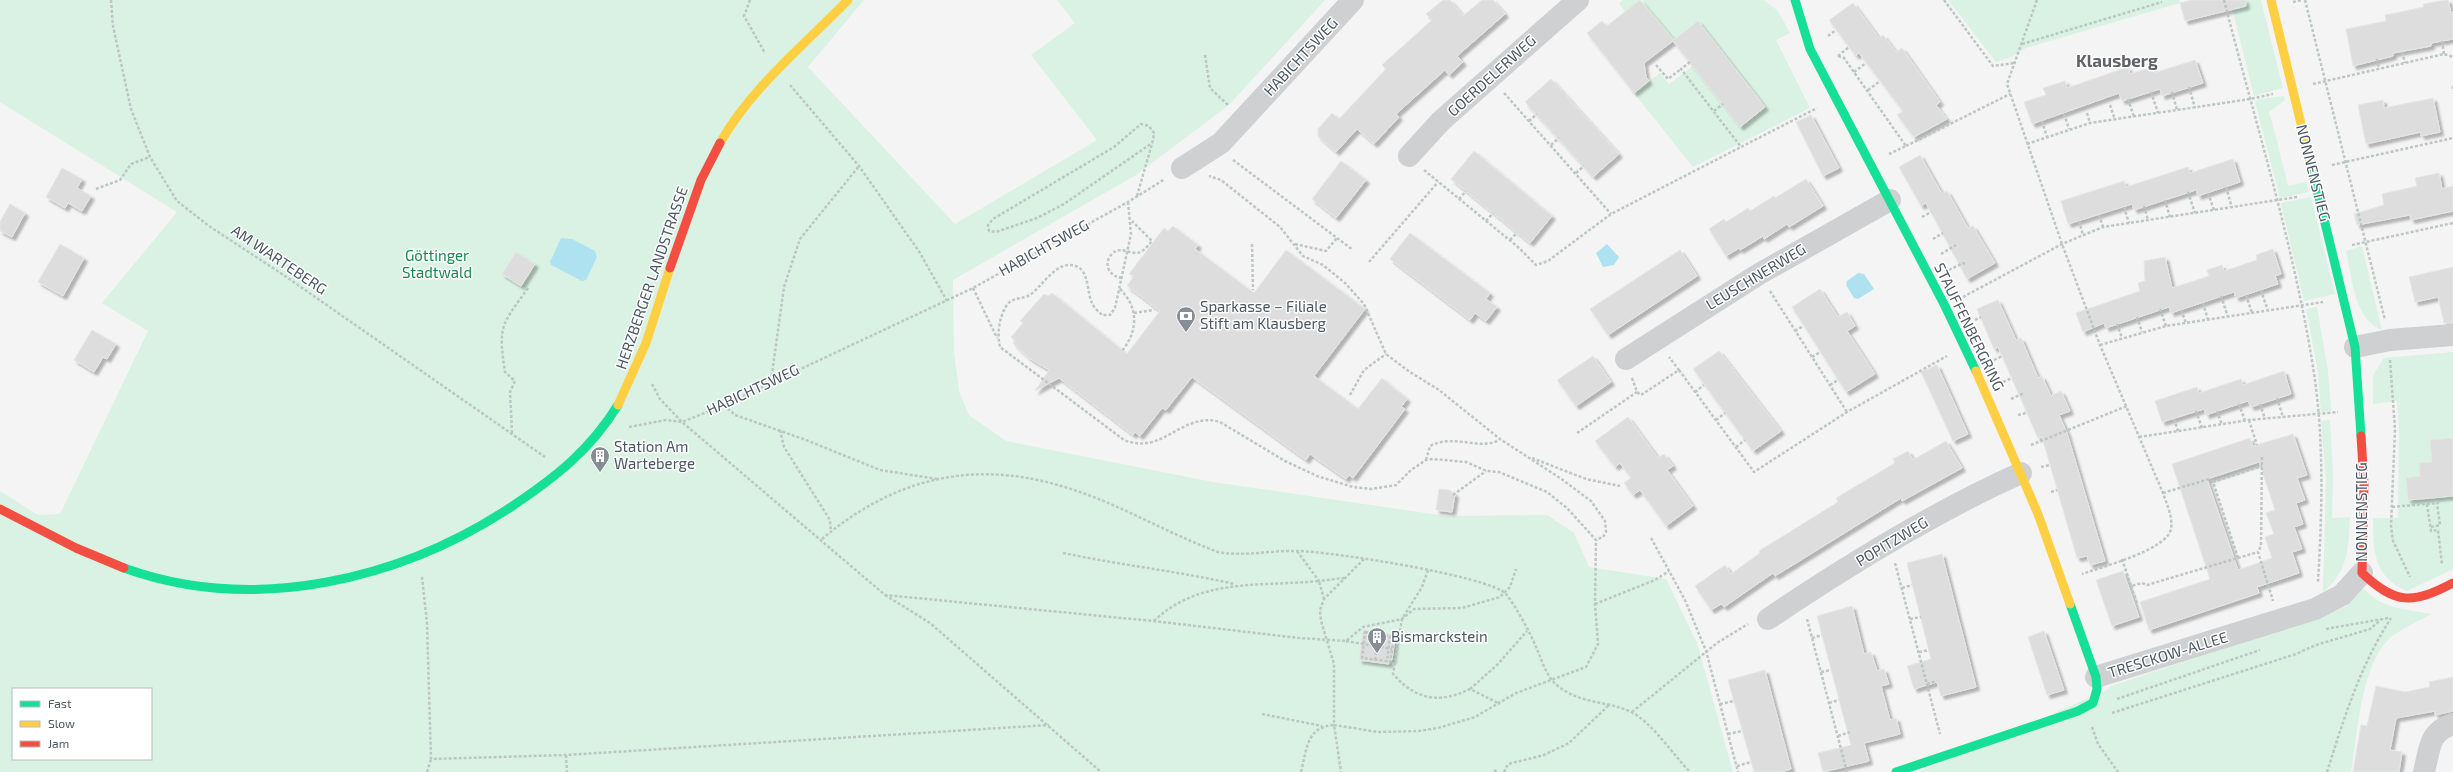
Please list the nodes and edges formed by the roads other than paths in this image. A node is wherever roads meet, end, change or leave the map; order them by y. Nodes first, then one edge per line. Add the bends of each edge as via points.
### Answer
1 (848, 0) edge
2 (1353, 0) edge
3 (1578, 0) edge
4 (1795, 0) edge
5 (2272, 0) edge
6 (1409, 156) dead end
7 (1182, 168) road end
8 (1890, 200) junction
9 (2453, 336) edge
10 (2355, 347) junction
11 (1626, 359) dead end
12 (2021, 473) junction
13 (0, 509) edge
14 (2362, 573) junction
15 (2453, 583) edge
16 (1768, 620) dead end
17 (2096, 677) junction
18 (2453, 724) edge
19 (1896, 772) edge
20 (2424, 772) edge

1 - 13 street, HERZBERGER LANDSTRASSE via 752,96 723,138 702,179 640,362 597,436 564,470 502,515 456,541 368,574 320,584 263,588 206,587 154,578 68,544
2 - 7 street, HABICHTSWEG via 1216,148
3 - 6 street, GOERDELERWEG via 1447,116
4 - 8 street, STAUFFENBERGRING via 1810,49
5 - 10 street, NONNENSTIEG
8 - 11 street, LEUSCHNERWEG via 1759,274
8 - 12 street, STAUFFENBERGRING via 1945,306
9 - 10 street via 2390,340
10 - 14 street, NONNENSTIEG via 2364,484
12 - 16 street, POPITZWEG via 1978,492 1890,543
12 - 17 street, STAUFFENBERGRING
14 - 15 street, NONNENSTIEG via 2377,588 2394,598 2413,600 2431,596
14 - 17 street, TRESCKOW-ALLEE via 2342,595 2315,609
17 - 19 street, TRESCKOW-ALLEE via 2097,689 2089,705
18 - 20 street via 2442,727 2433,736

